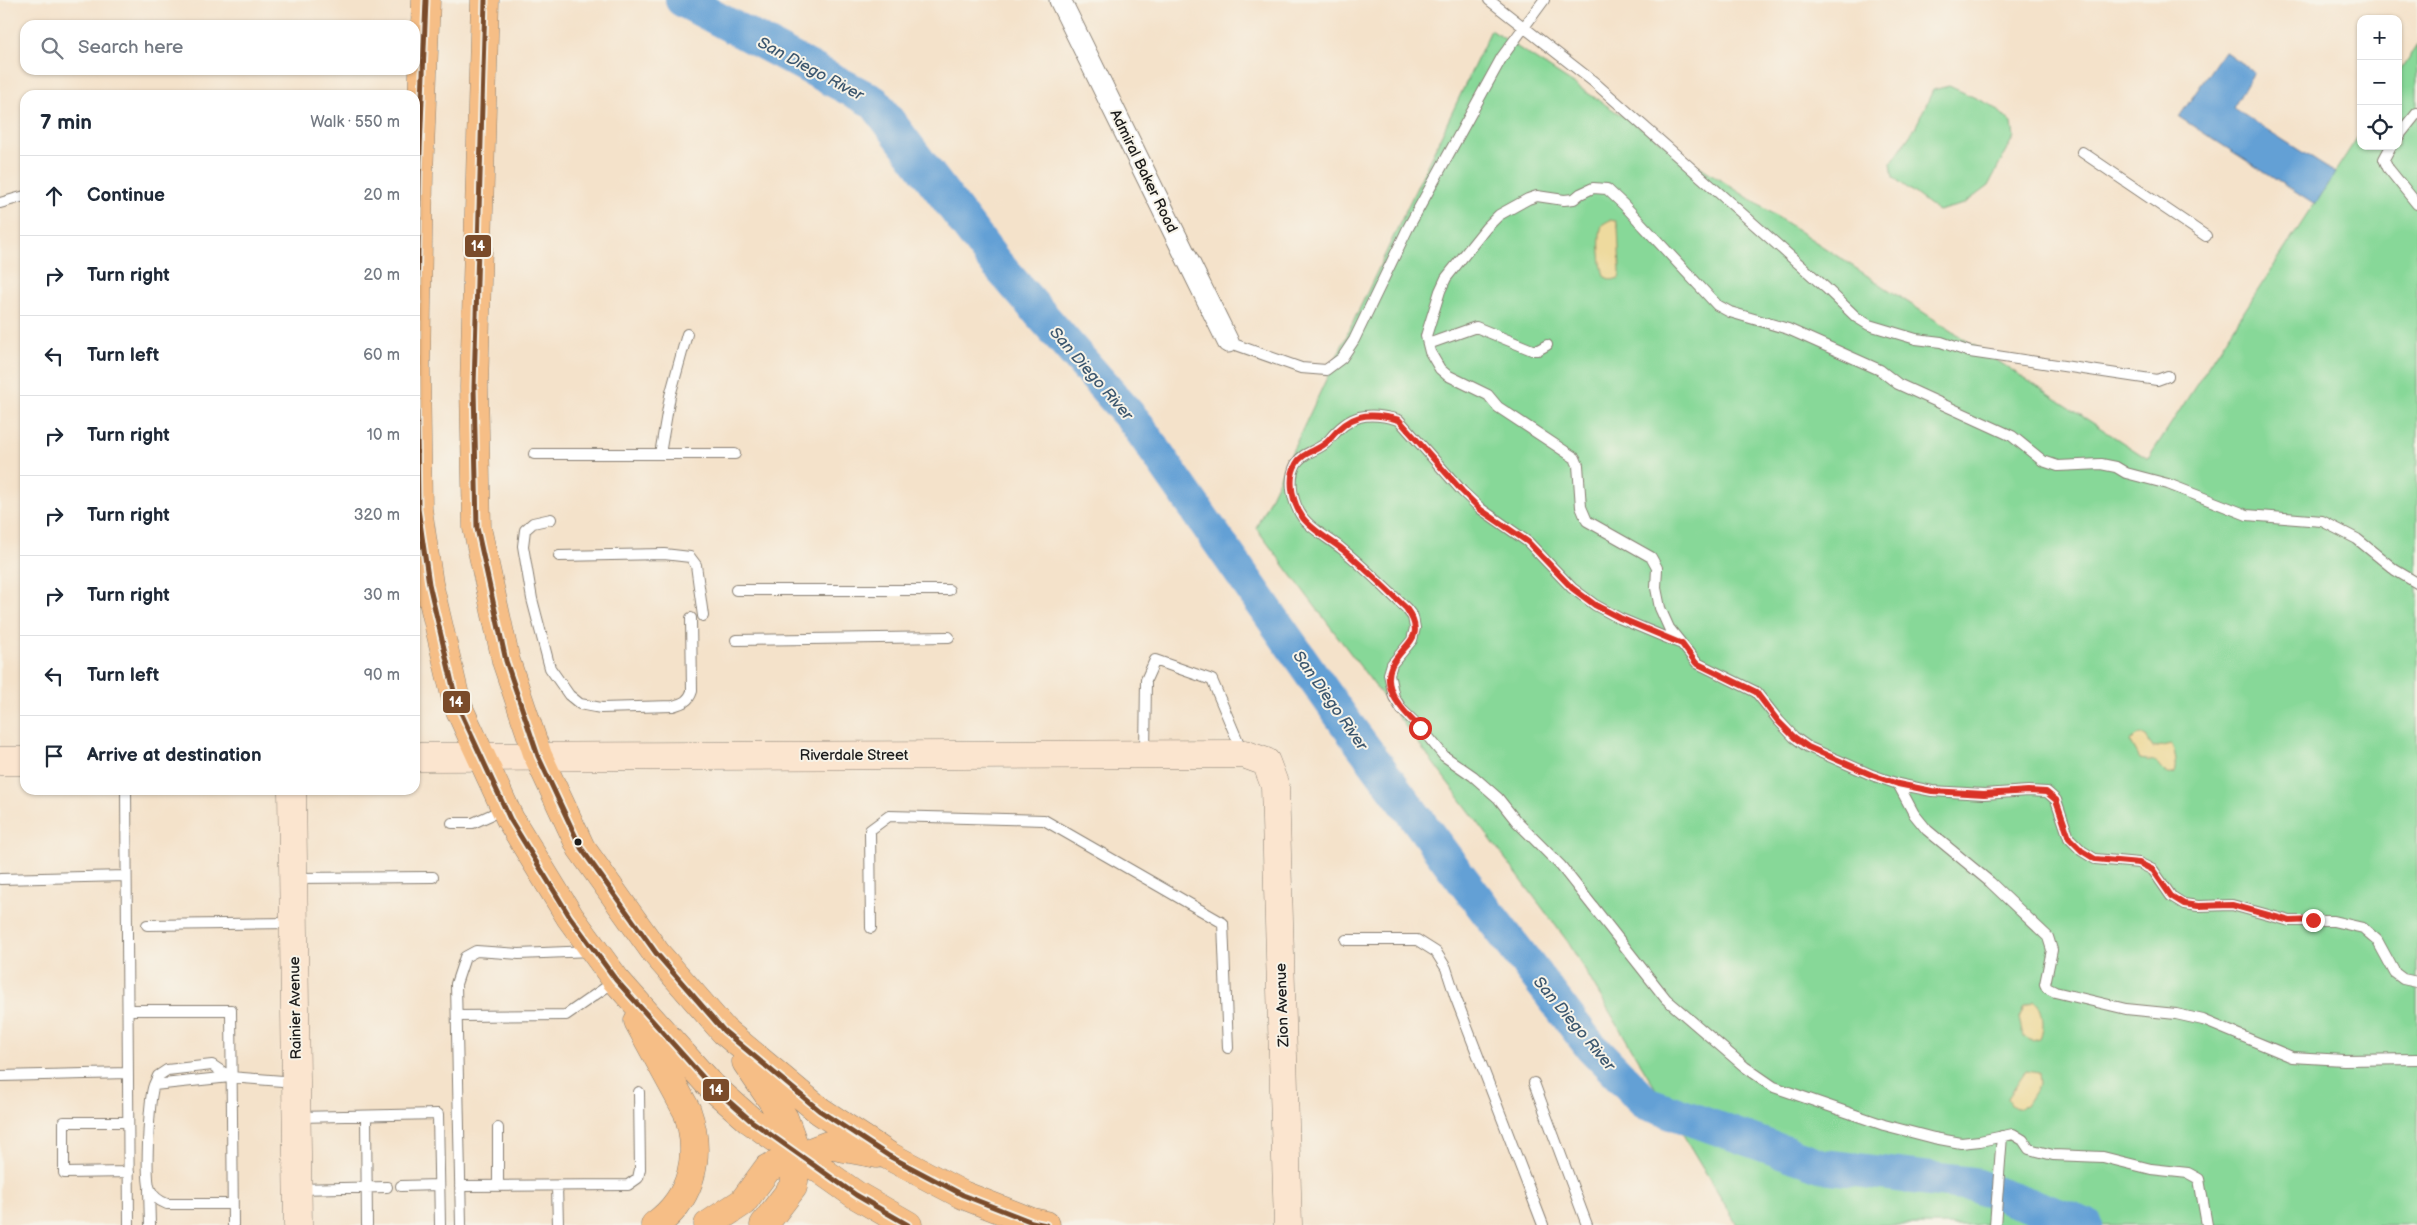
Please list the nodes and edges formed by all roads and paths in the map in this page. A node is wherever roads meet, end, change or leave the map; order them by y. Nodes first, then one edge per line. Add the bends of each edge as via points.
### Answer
1 (426, 0) edge
2 (485, 0) edge
3 (1060, 0) edge
4 (1488, 0) edge
5 (1544, 0) edge
6 (1524, 28) junction
7 (2417, 113) edge
8 (2402, 132) edge
9 (420, 149) edge
10 (2389, 150) edge
11 (2082, 152) dead end
12 (20, 197) edge
13 (0, 203) edge
14 (2417, 204) edge
15 (2206, 236) dead end
16 (687, 334) dead end
17 (1228, 342) joint
18 (1428, 344) junction
19 (1547, 345) dead end
20 (2168, 376) dead end
21 (534, 454) dead end
22 (660, 454) junction
23 (735, 454) dead end
24 (552, 519) dead end
25 (420, 547) edge
26 (559, 556) dead end
27 (2417, 582) edge
28 (736, 590) dead end
29 (949, 590) dead end
30 (703, 616) dead end
31 (691, 618) dead end
32 (949, 637) dead end
33 (736, 640) dead end
34 (1682, 644) junction
35 (1145, 754) junction
36 (1244, 754) junction
37 (480, 756) junction
38 (538, 756) junction
39 (420, 757) edge
40 (0, 761) edge
41 (20, 761) edge
42 (1898, 784) junction
43 (1275, 786) joint
44 (126, 795) edge
45 (292, 795) edge
46 (505, 808) junction
47 (452, 822) dead end
48 (126, 876) junction
49 (432, 877) dead end
50 (0, 878) edge
51 (294, 878) junction
52 (294, 923) junction
53 (147, 925) dead end
54 (871, 928) dead end
55 (1346, 940) dead end
56 (595, 951) junction
57 (616, 980) junction
58 (2417, 982) edge
59 (128, 1010) junction
60 (457, 1016) junction
61 (724, 1032) junction
62 (1228, 1048) dead end
63 (2417, 1059) edge
64 (128, 1073) junction
65 (0, 1076) edge
66 (230, 1077) junction
67 (296, 1082) junction
68 (1534, 1083) dead end
69 (639, 1092) dead end
70 (366, 1116) junction
71 (297, 1117) junction
72 (128, 1122) junction
73 (498, 1128) dead end
74 (2002, 1136) junction
75 (798, 1156) junction
76 (889, 1156) junction
77 (129, 1172) junction
78 (440, 1185) junction
79 (401, 1186) dead end
80 (460, 1186) junction
81 (498, 1186) junction
82 (557, 1186) junction
83 (367, 1187) junction
84 (387, 1187) dead end
85 (149, 1188) junction
86 (298, 1189) junction
87 (232, 1204) junction
88 (130, 1225) edge
89 (150, 1225) edge
90 (233, 1225) edge
91 (298, 1225) edge
92 (367, 1225) edge
93 (440, 1225) edge
94 (460, 1225) edge
95 (558, 1225) edge
96 (655, 1225) edge
97 (708, 1225) edge
98 (764, 1225) edge
99 (908, 1225) edge
100 (1046, 1225) edge
101 (1288, 1225) edge
102 (1544, 1225) edge
103 (1588, 1225) edge
104 (1995, 1225) edge
105 (2207, 1225) edge

1 - 9 main road
2 - 38 main road via 474,387 477,528 506,661
3 - 17 street, Admiral Baker Road
4 - 6 lane
5 - 6 lane
6 - 17 lane via 1497,66 1408,228 1354,340 1342,358 1326,370 1301,368
6 - 20 lane via 1594,82 1856,317 1916,339 1941,342 1970,352 2157,380
7 - 8 lane
10 - 14 lane via 2384,159 2388,168
11 - 15 lane
12 - 13 lane
16 - 22 lane via 670,396
18 - 19 lane via 1476,327 1532,350
18 - 27 lane via 1426,336 1446,278 1499,215 1537,196 1574,199 1593,188 1607,189 1717,305 1730,312 1788,329 1880,370 1898,384 2012,436 2043,461 2058,466 2101,464 2116,467 2247,516 2322,521 2357,539 2394,570
18 - 34 lane via 1436,363 1447,375 1488,395 1498,407 1575,458 1581,507 1587,521 1651,557 1657,568 1660,608 1669,628
21 - 22 lane
22 - 23 lane
24 - 31 lane via 533,523 525,530 523,546 532,599 550,668 580,704 601,708 683,703 692,690
25 - 37 main road via 457,704
26 - 30 lane via 664,554 690,557 696,564
28 - 29 lane
32 - 33 lane
34 - 42 lane via 1696,663 1756,692 1778,721 1808,747
34 - 74 lane via 1620,618 1572,588 1528,542 1481,510 1399,420 1364,415 1350,419 1323,448 1303,456 1296,464 1293,497 1304,520 1344,550 1413,618 1412,640 1392,664 1389,674 1394,697 1402,710 1444,756 1498,798 1561,866 1666,999 1745,1067 1774,1086 1884,1125 1934,1138 1961,1143
35 - 36 street, Riverdale Street
35 - 36 lane via 1146,680 1155,660 1212,680
35 - 38 street, Riverdale Street
36 - 43 street, Riverdale Street via 1266,762
37 - 38 street, Riverdale Street
37 - 39 street, Riverdale Street
37 - 46 main road
38 - 61 main road via 581,848 656,953
40 - 41 street
42 - 58 lane via 1957,794 2046,792 2056,800 2069,838 2095,859 2139,863 2153,870 2171,896 2184,904 2232,905 2290,921 2333,921 2363,928 2377,940 2395,973
42 - 63 lane via 1927,830 1990,882 2048,937 2052,950 2045,984 2047,988 2126,1009 2203,1020 2292,1057
43 - 101 street, Zion Avenue
44 - 48 lane
45 - 51 street, Rainier Avenue
46 - 47 lane via 473,823
46 - 56 main road via 570,918
48 - 50 lane
48 - 59 lane
49 - 51 lane
51 - 52 street, Rainier Avenue
52 - 53 lane
52 - 67 street, Rainier Avenue
54 - 62 lane via 870,830 889,816 1044,820 1223,923
55 - 102 lane via 1417,940 1436,952 1446,968
56 - 57 main road
56 - 60 lane via 476,952 465,957 456,984
57 - 60 lane via 566,1015
57 - 75 main road via 708,1083
57 - 96 main road via 681,1099 692,1126 695,1155 687,1186 665,1218
59 - 64 lane
59 - 66 lane via 231,1010
60 - 80 lane
61 - 75 main road via 784,1118
61 - 76 main road via 820,1111
64 - 65 lane
64 - 72 lane
66 - 67 lane
66 - 85 lane via 154,1085 149,1104
66 - 87 lane
67 - 71 street, Rainier Avenue
68 - 103 lane
69 - 82 lane via 638,1178 628,1185 619,1186
70 - 71 lane
70 - 78 lane via 438,1114
70 - 83 lane
71 - 86 street, Rainier Avenue
72 - 77 lane
72 - 77 lane via 64,1122 64,1173
73 - 81 lane
74 - 104 lane
74 - 105 lane via 2013,1134 2029,1149 2053,1155 2103,1157 2194,1175 2199,1179 2202,1190
75 - 76 main road via 828,1145
75 - 97 main road via 768,1168 743,1202
75 - 98 main road via 793,1187
75 - 99 main road
76 - 100 main road via 963,1195
77 - 88 lane
78 - 79 lane
78 - 93 lane
80 - 81 lane
80 - 94 lane
81 - 82 lane
82 - 95 lane
83 - 84 lane
83 - 86 lane
83 - 92 lane
85 - 87 lane via 158,1201 167,1204
85 - 89 lane
86 - 91 street, Rainier Avenue
87 - 90 lane

